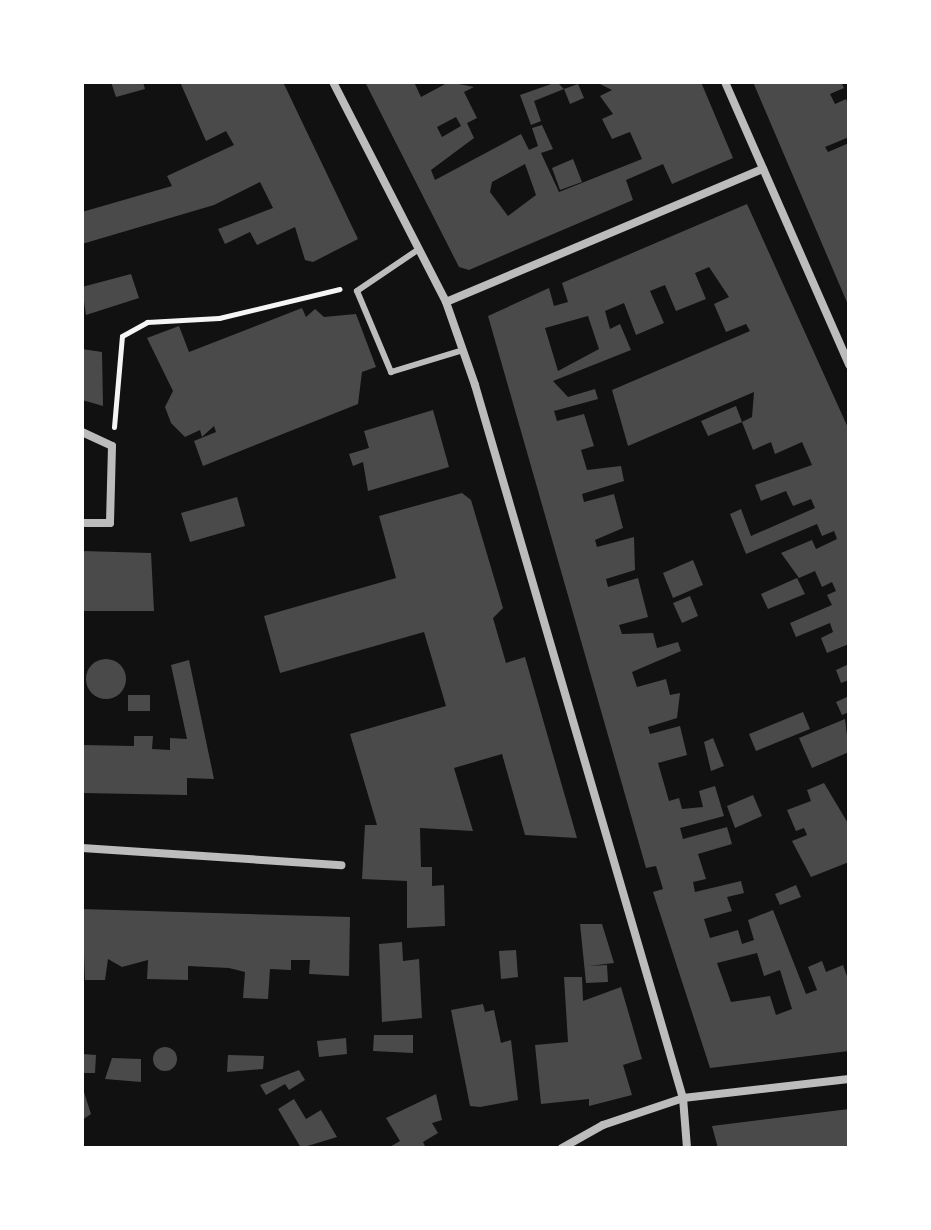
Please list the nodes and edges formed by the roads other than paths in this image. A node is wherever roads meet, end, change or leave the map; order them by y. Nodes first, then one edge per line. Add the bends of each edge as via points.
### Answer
1 (333, 82) edge
2 (725, 82) edge
3 (763, 169) junction
4 (419, 249) junction
5 (446, 302) junction
6 (463, 350) junction
7 (849, 365) edge
8 (82, 432) edge
9 (82, 523) edge
10 (82, 848) edge
11 (341, 865) dead end
12 (849, 1079) edge
13 (683, 1098) junction
14 (562, 1148) edge
15 (687, 1148) edge

1 - 4 street
2 - 3 street
3 - 5 street
3 - 7 street
4 - 5 street
4 - 6 lane via 357,291 391,372
5 - 6 street
6 - 13 street
8 - 9 street via 96,432 112,446 110,523
10 - 11 street
12 - 13 street
13 - 14 street via 603,1125
13 - 15 street

